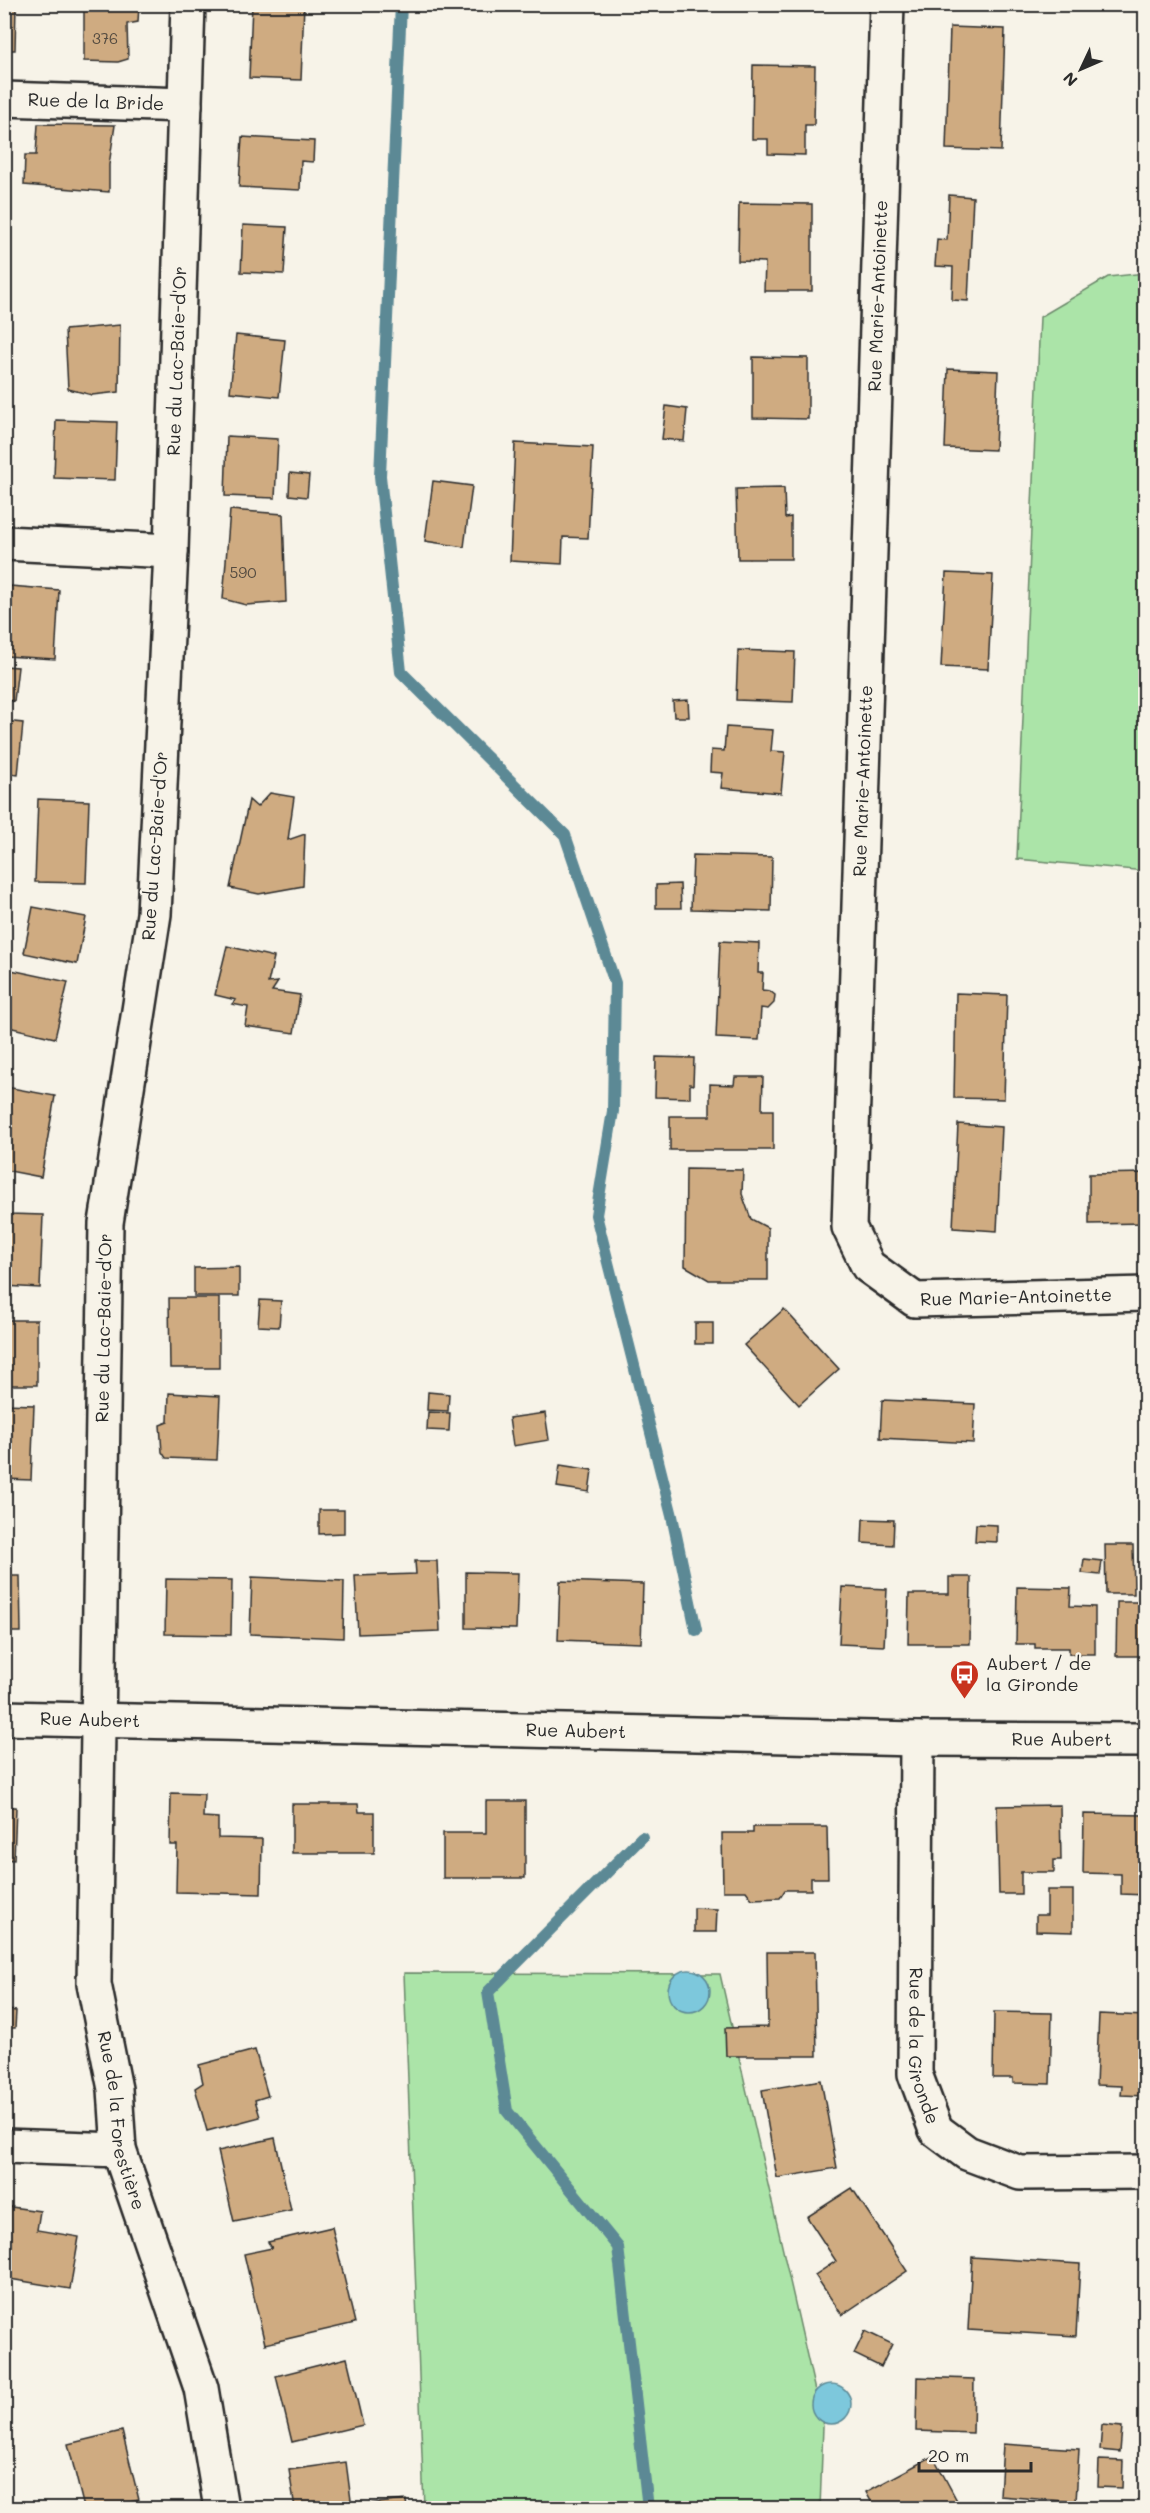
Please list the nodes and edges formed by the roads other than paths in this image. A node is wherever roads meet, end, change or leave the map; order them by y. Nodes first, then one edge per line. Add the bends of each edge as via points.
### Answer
1 (188, 4) edge
2 (887, 4) edge
3 (4, 99) edge
4 (185, 105) junction
5 (4, 543) edge
6 (171, 551) junction
7 (1146, 1294) edge
8 (4, 1718) edge
9 (98, 1721) junction
10 (917, 1739) junction
11 (1146, 1740) edge
12 (4, 2146) edge
13 (119, 2150) junction
14 (1146, 2172) edge
15 (221, 2508) edge

1 - 4 street, Rue du Lac-Baie-d'Or
2 - 7 street, Rue Marie-Antoinette via 849,1227 868,1266 915,1300
3 - 4 street, Rue de la Bride
4 - 6 street, Rue du Lac-Baie-d'Or
5 - 6 street
6 - 9 street, Rue du Lac-Baie-d'Or via 154,914 106,1223
8 - 9 street, Rue Aubert
9 - 10 street, Rue Aubert
9 - 13 street, Rue de la Forestière via 94,1984 116,2089
10 - 11 street, Rue Aubert
10 - 14 street, Rue de la Gironde via 915,2074 936,2130 967,2152 1020,2174
12 - 13 street
13 - 15 street, Rue de la Forestière via 201,2388

